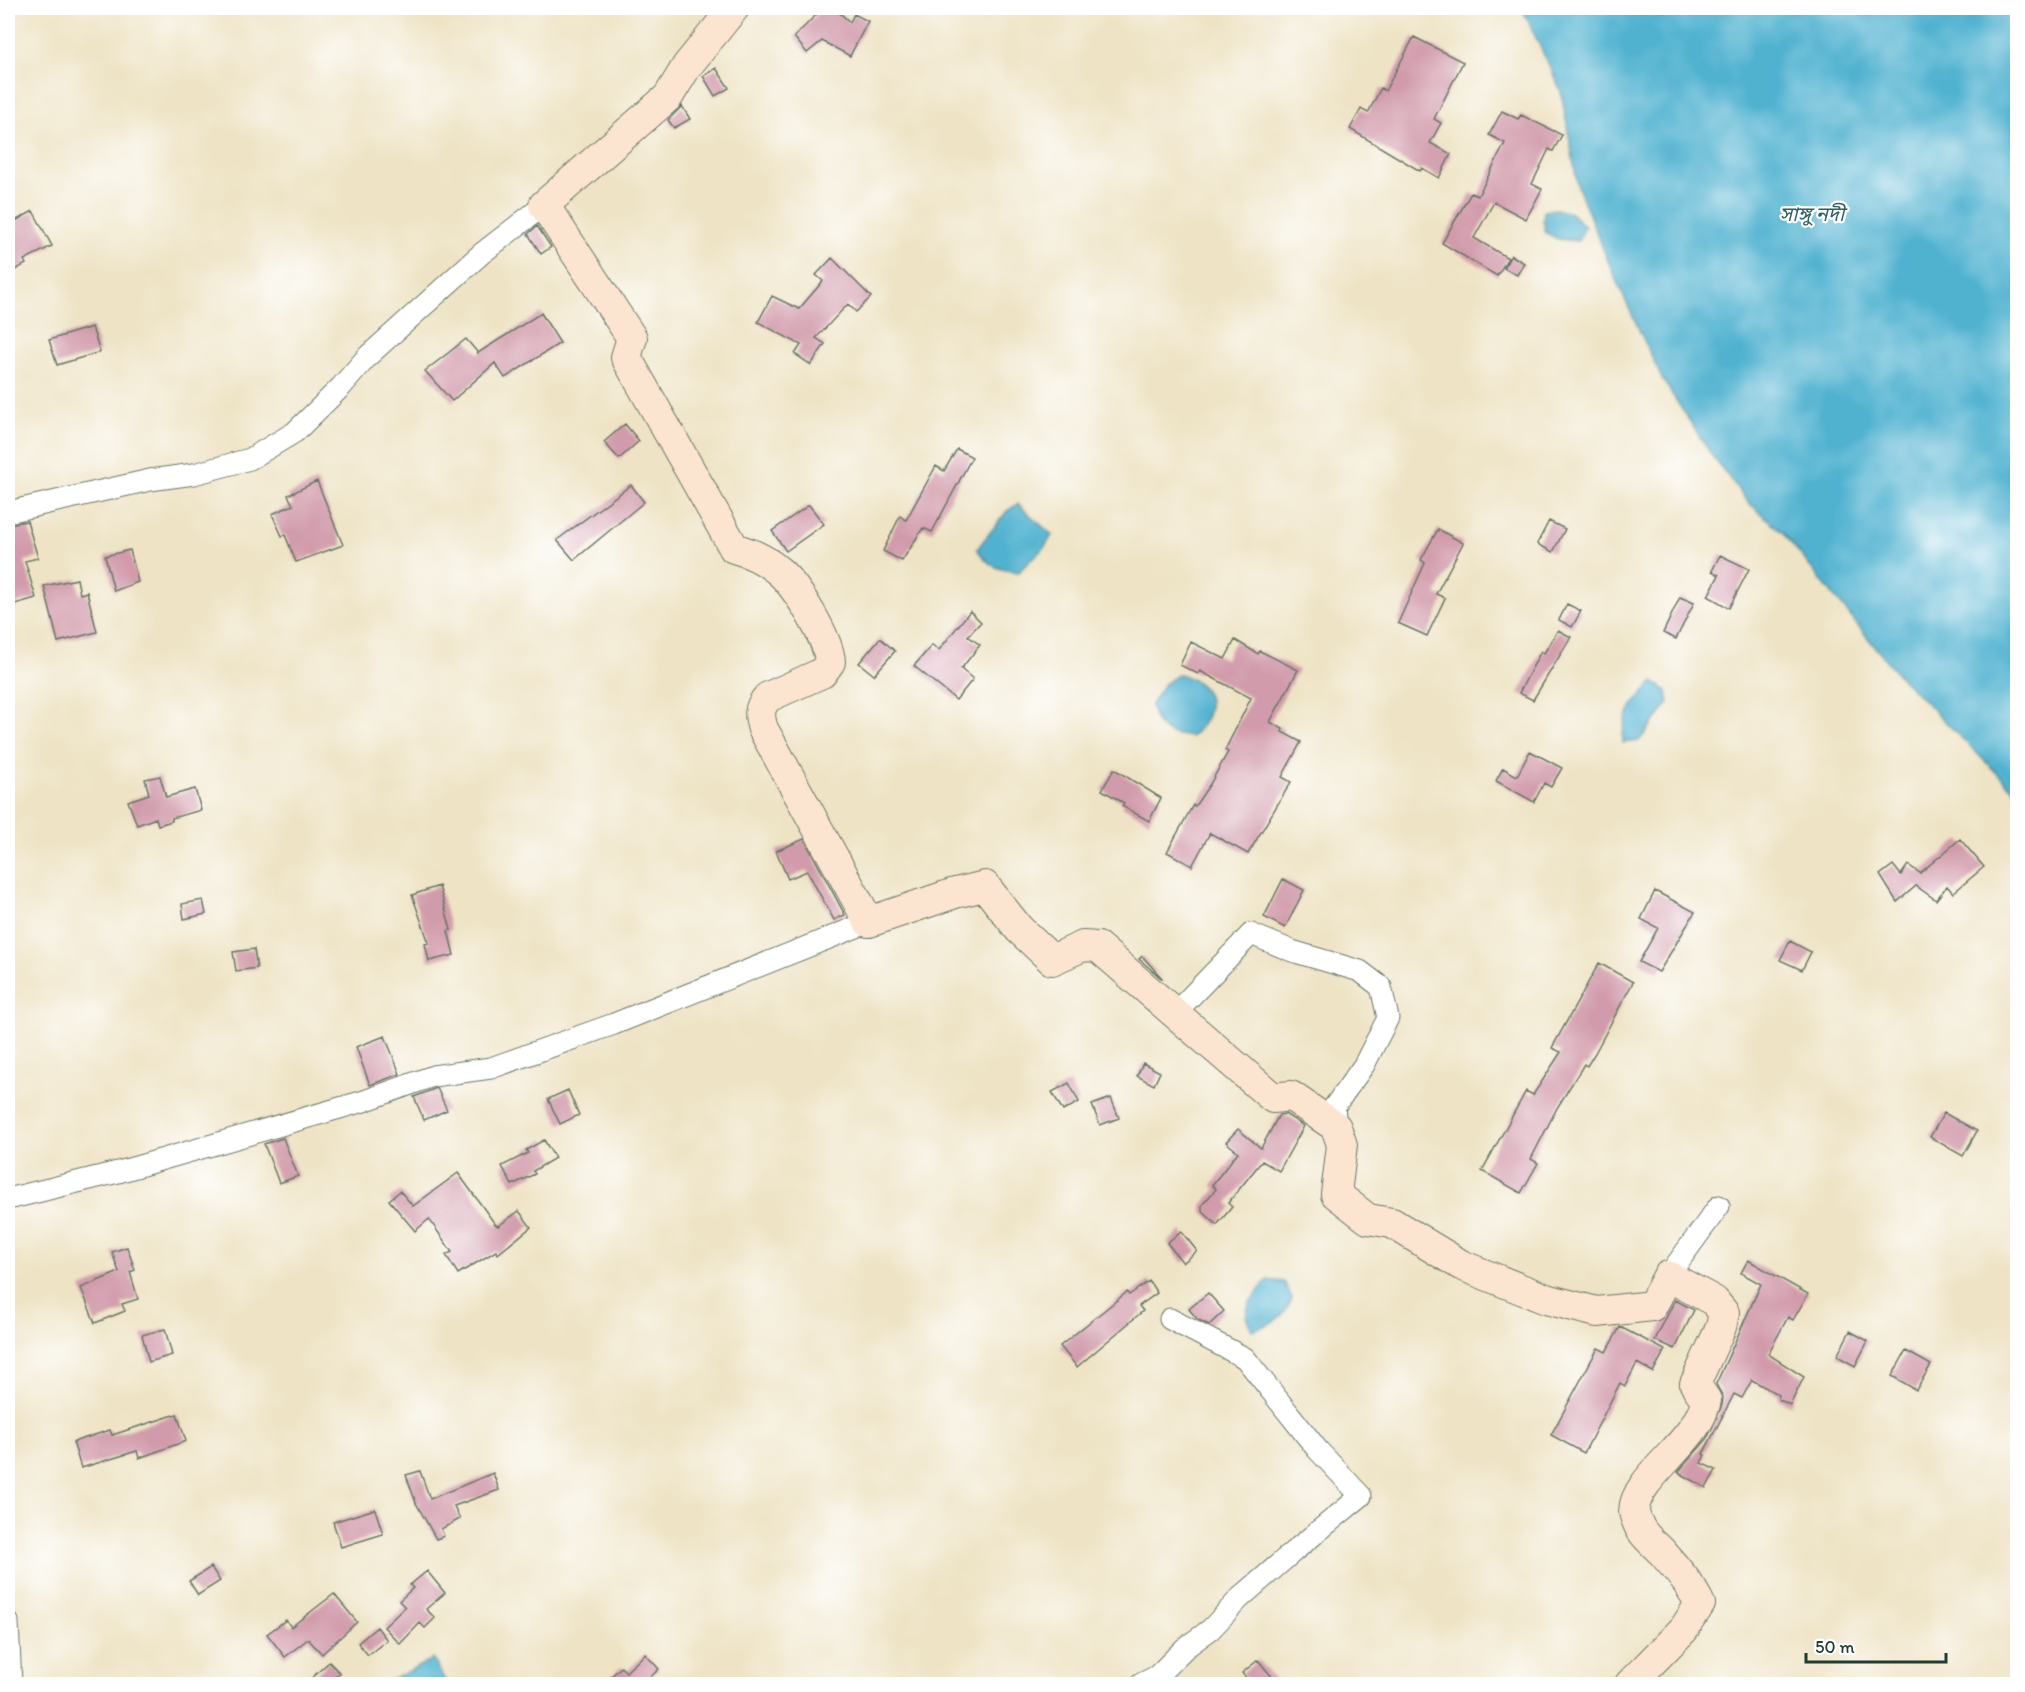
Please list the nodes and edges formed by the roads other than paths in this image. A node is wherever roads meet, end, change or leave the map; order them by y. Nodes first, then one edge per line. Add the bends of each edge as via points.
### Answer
1 (734, 8) edge
2 (544, 205) junction
3 (8, 512) edge
4 (869, 922) junction
5 (1175, 1013) junction
6 (1336, 1127) junction
7 (8, 1199) edge
8 (1719, 1206) dead end
9 (1668, 1276) junction
10 (1170, 1319) dead end
11 (8, 1622) edge
12 (11, 1684) edge
13 (1141, 1684) edge
14 (1630, 1684) edge

1 - 2 main road via 687,66 668,97
2 - 3 street via 481,254 368,356 295,432 250,459
2 - 4 main road via 633,338 626,357 734,548 756,555 779,570 802,600 830,651 830,662 822,673 768,697 759,716
4 - 5 main road via 985,886 1019,929 1052,960 1083,946 1098,946
4 - 7 street via 614,1024 491,1068 433,1076 364,1101 122,1171
5 - 6 main road via 1273,1098 1291,1096
5 - 6 street via 1251,934 1360,971 1381,987 1388,1018 1364,1065 1334,1107
6 - 9 main road via 1342,1145 1336,1194 1368,1219 1392,1223 1461,1265 1546,1299 1597,1312 1652,1306
8 - 9 street
9 - 14 main road via 1714,1301 1724,1313 1695,1384 1706,1400 1704,1411 1677,1450 1649,1479 1637,1497 1634,1512 1642,1532 1693,1590 1700,1604 1684,1629
10 - 13 street via 1245,1358 1317,1449 1361,1496 1240,1598 1156,1676
11 - 12 street

